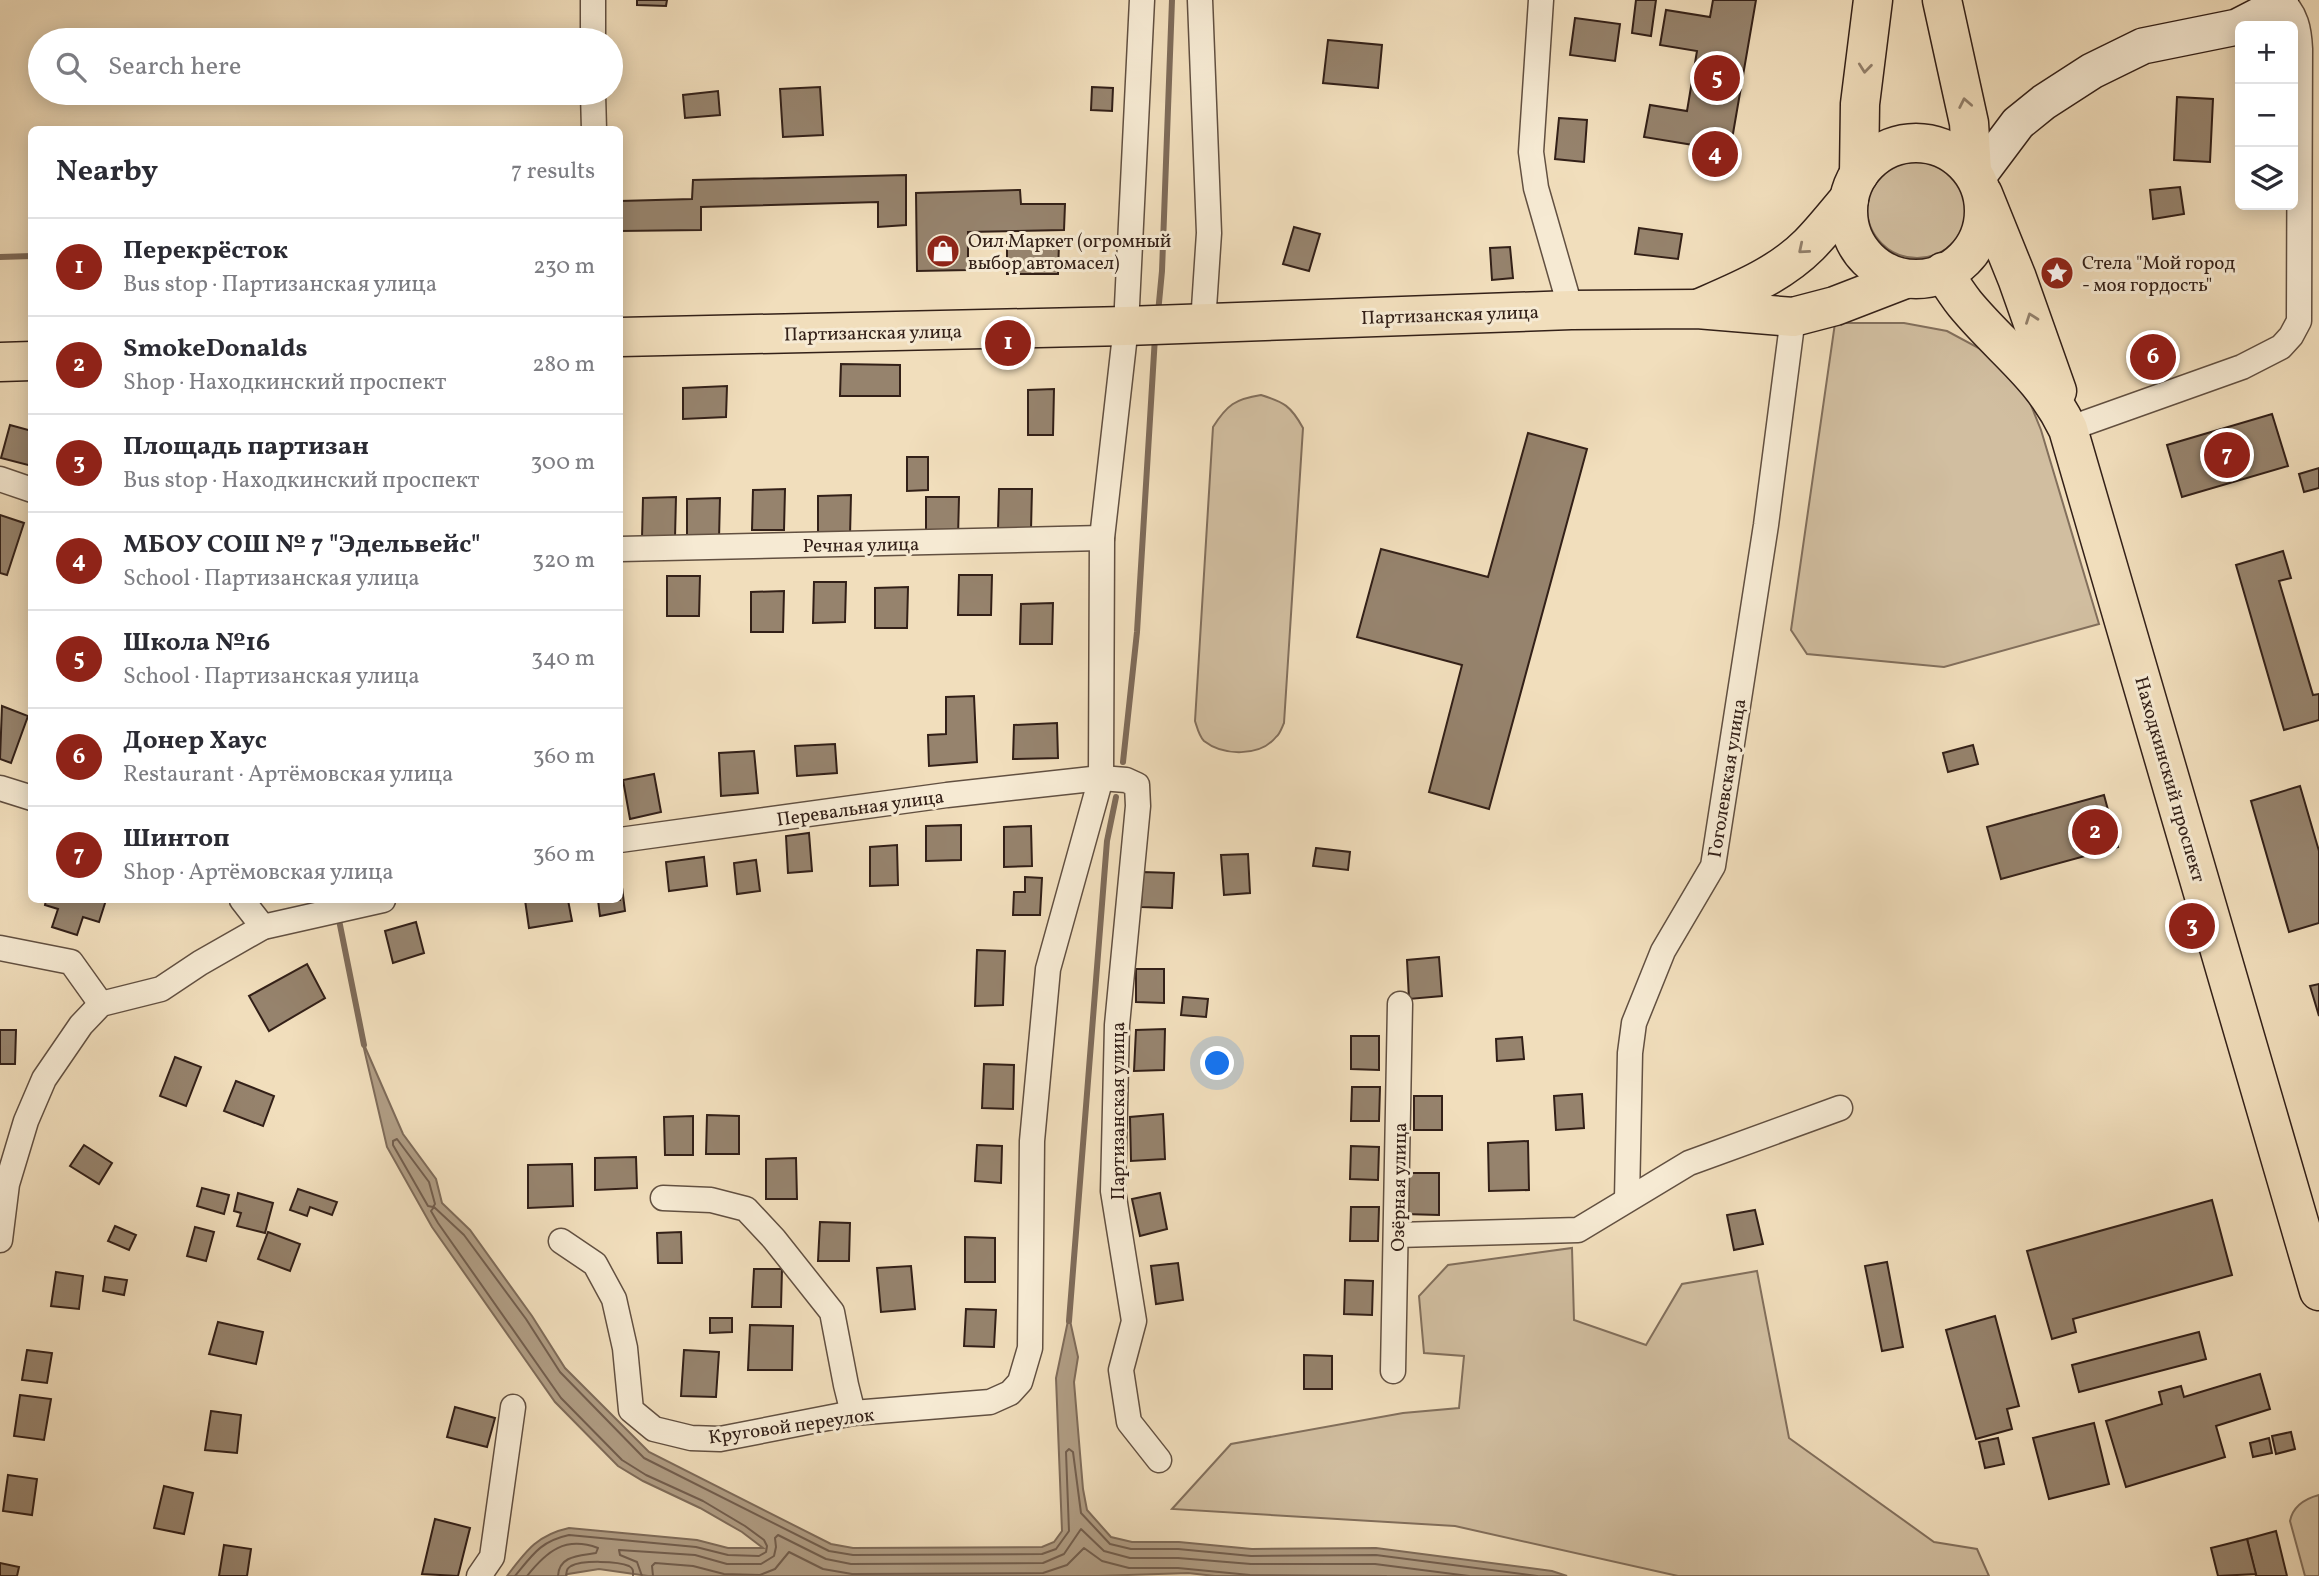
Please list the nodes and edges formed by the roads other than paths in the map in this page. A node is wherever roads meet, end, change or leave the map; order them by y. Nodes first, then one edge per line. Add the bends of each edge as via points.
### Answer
1 (593, 0) edge
2 (1142, 0) edge
3 (1200, 0) edge
4 (1541, 0) edge
5 (1873, 0) edge
6 (1942, 0) edge
7 (2281, 0) edge
8 (593, 28) edge
9 (593, 105) edge
10 (594, 126) edge
11 (1977, 181) junction
12 (1854, 186) junction
13 (1943, 272) junction
14 (1905, 279) junction
15 (1697, 309) junction
16 (1571, 310) junction
17 (1793, 317) junction
18 (1196, 323) junction
19 (1133, 326) junction
20 (623, 337) edge
21 (28, 361) edge
22 (0, 362) edge
23 (2068, 429) junction
24 (0, 479) edge
25 (28, 488) edge
26 (1102, 538) junction
27 (623, 549) edge
28 (1101, 778) junction
29 (0, 788) edge
30 (28, 797) edge
31 (623, 840) edge
32 (244, 903) edge
33 (366, 903) edge
34 (263, 927) junction
35 (0, 948) edge
36 (101, 1004) junction
37 (1400, 1004) dead end
38 (1840, 1108) dead end
39 (663, 1198) dead end
40 (1626, 1199) junction
41 (1397, 1235) junction
42 (0, 1240) edge
43 (561, 1241) dead end
44 (2319, 1291) edge
45 (1393, 1371) dead end
46 (513, 1407) dead end
47 (853, 1413) junction
48 (1159, 1460) dead end
49 (479, 1576) edge

1 - 8 street
2 - 19 street
3 - 18 street via 1209,233
4 - 16 street via 1531,152 1536,188
5 -> 12 main road
11 -> 6 main road
7 - 11 main road via 2237,27 2143,46 2092,71 2018,122
7 - 23 street via 2299,26 2299,321 2281,347 2242,366
9 - 10 street
11 - 12 main road via 1953,152 1928,143 1899,144 1877,155
11 - 13 main road via 1984,222 1974,248 1956,267
23 -> 11 main road via 2017,278
12 - 14 main road via 1850,226 1860,251 1880,269
12 -> 15 main road, Партизанская улица via 1808,246 1762,280
13 - 14 main road via 1931,278
13 - 23 main road via 1963,302 2038,380
14 - 17 main road, Партизанская улица
15 - 16 main road, Партизанская улица
15 - 17 main road, Партизанская улица
16 - 18 main road, Партизанская улица
17 - 40 street, Гоголевская улица via 1713,866 1663,951 1634,1023
18 - 19 main road, Партизанская улица
19 - 20 main road, Партизанская улица
19 - 26 street
21 - 22 main road
23 - 44 main road, Находкинский проспект
24 - 25 street
26 - 27 street, Речная улица
26 - 28 street
28 - 31 street, Перевальная улица
28 - 47 street, Круговой переулок via 1048,969 1032,1141 1030,1348 1020,1382 1010,1394 990,1402
28 - 48 street, Партизанская улица via 1137,785 1117,1025 1114,1191 1134,1321 1121,1370 1129,1422
29 - 30 street
32 - 34 street
33 - 34 street
34 - 36 street via 161,989
35 - 36 street via 71,962
36 - 42 street via 80,1025 26,1121 8,1184
37 - 41 street, Озёрная улица
38 - 40 street via 1689,1163
39 - 47 street via 711,1200 746,1209 774,1240 832,1312
40 - 41 street via 1578,1230
41 - 45 street, Озёрная улица
43 - 47 street, Круговой переулок via 595,1264 614,1299 631,1410 653,1429 720,1439
46 - 49 street via 492,1557

